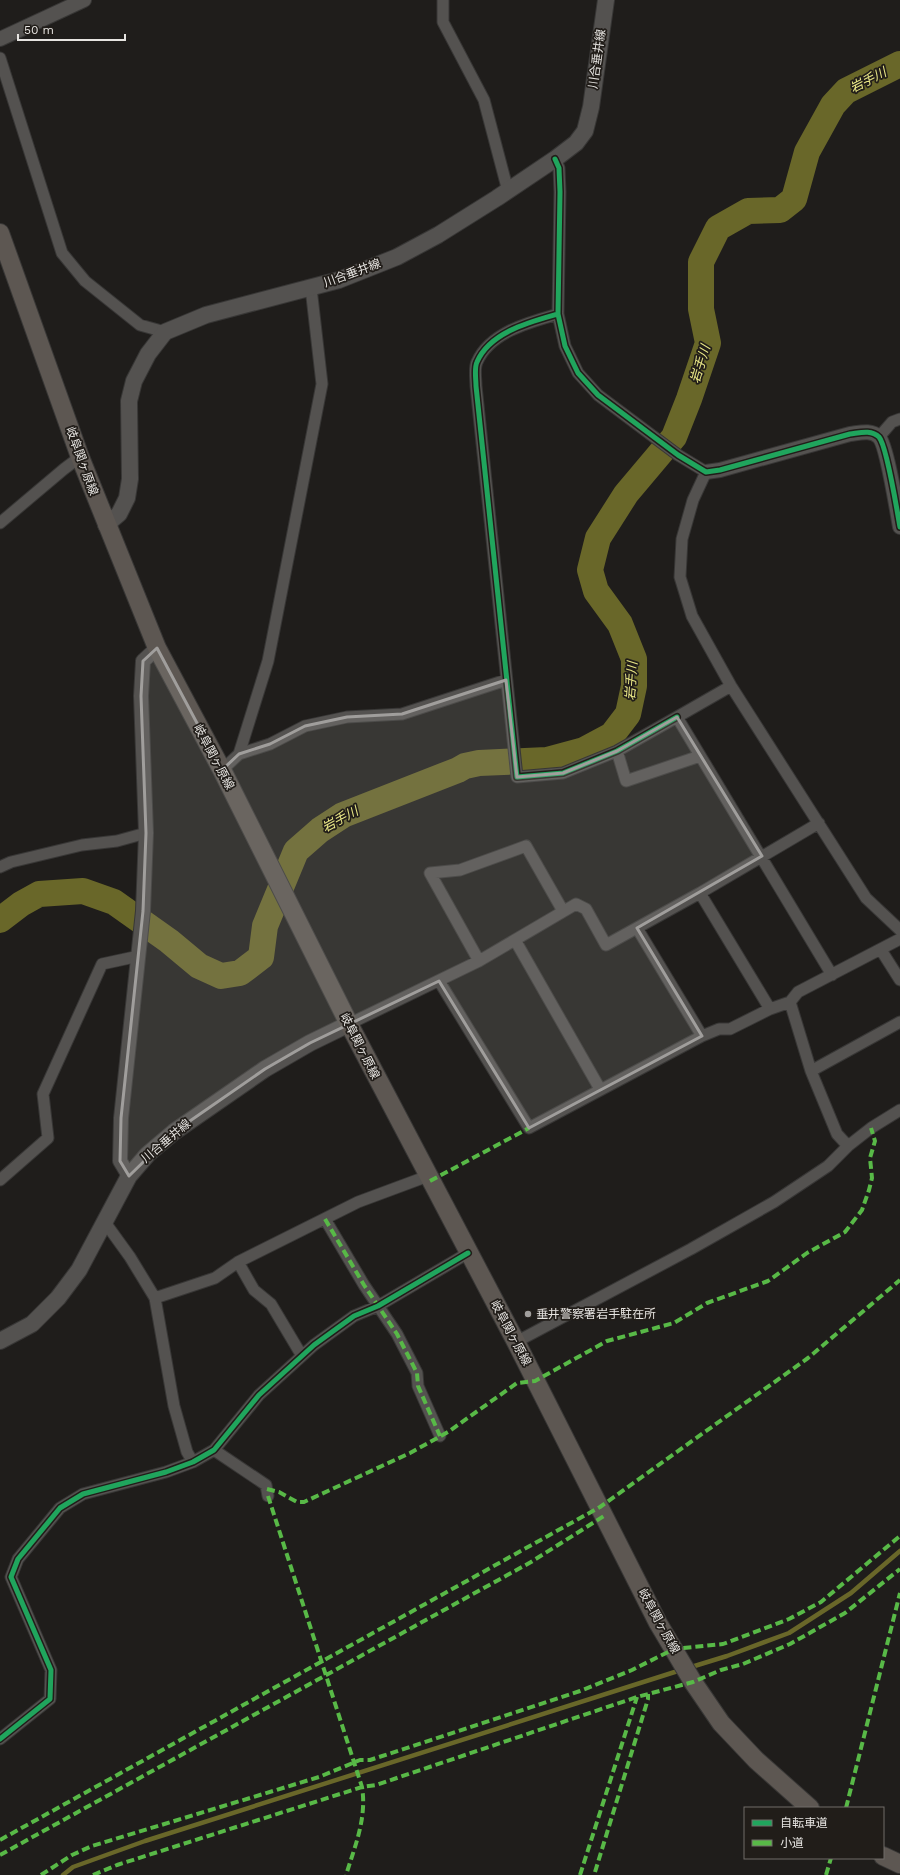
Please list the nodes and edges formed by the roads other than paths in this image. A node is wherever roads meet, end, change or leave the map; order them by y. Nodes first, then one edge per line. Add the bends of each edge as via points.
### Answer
1 (84, 0) edge
2 (443, 0) edge
3 (606, 0) edge
4 (0, 39) edge
5 (0, 58) edge
6 (555, 159) junction
7 (508, 191) junction
8 (0, 233) edge
9 (311, 288) junction
10 (558, 314) junction
11 (165, 332) junction
12 (900, 419) edge
13 (879, 437) junction
14 (80, 457) junction
15 (706, 472) junction
16 (0, 523) edge
17 (106, 525) junction
18 (900, 527) edge
19 (157, 648) junction
20 (506, 680) junction
21 (731, 686) junction
22 (677, 717) junction
23 (618, 751) junction
24 (239, 754) junction
25 (700, 756) junction
26 (222, 770) junction
27 (819, 823) junction
28 (146, 833) junction
29 (762, 856) junction
30 (0, 867) edge
31 (700, 893) junction
32 (563, 912) junction
33 (637, 928) junction
34 (900, 930) edge
35 (900, 939) edge
36 (515, 940) junction
37 (881, 950) junction
38 (140, 952) junction
39 (479, 961) junction
40 (832, 975) junction
41 (900, 980) edge
42 (439, 981) junction
43 (790, 1002) junction
44 (770, 1009) junction
45 (900, 1022) edge
46 (348, 1024) junction
47 (702, 1036) junction
48 (811, 1071) junction
49 (600, 1089) junction
50 (900, 1110) edge
51 (848, 1146) junction
52 (129, 1176) junction
53 (428, 1176) junction
54 (0, 1180) edge
55 (325, 1219) junction
56 (104, 1221) junction
57 (468, 1253) junction
58 (238, 1262) junction
59 (155, 1298) junction
60 (378, 1306) junction
61 (0, 1341) edge
62 (516, 1342) junction
63 (302, 1356) junction
64 (440, 1436) dead end
65 (214, 1450) junction
66 (193, 1462) junction
67 (268, 1496) dead end
68 (0, 1739) edge
69 (809, 1807) edge
70 (884, 1856) edge
71 (900, 1864) edge

1 - 4 street
2 - 7 street via 443,22 484,100
3 - 6 main road, 川合垂井線 via 591,107 585,131 576,143
5 - 11 street via 62,253 85,281 140,325
6 - 7 main road, 川合垂井線
6 - 10 street via 559,168 560,192
7 - 9 main road, 川合垂井線 via 438,235 397,256 339,280
8 - 14 main road, 岐阜関ヶ原線
9 - 11 main road, 川合垂井線 via 206,315
9 - 24 street via 322,384 268,661
10 - 15 street via 565,346 578,373 598,395 678,455
10 - 20 street via 527,322 488,344 477,363 476,386
11 - 17 main road, 川合垂井線 via 148,354 134,380 129,401 130,480 127,498 119,514
12 - 13 street via 892,422
13 - 15 street via 869,431 850,434
13 - 18 street via 886,454
14 - 16 street
14 - 17 main road, 岐阜関ヶ原線
15 - 21 street via 693,500 682,539 680,577 692,616
17 - 19 main road, 岐阜関ヶ原線
19 - 26 main road, 岐阜関ヶ原線
19 - 28 street via 143,661 141,696
20 - 23 street via 517,777 564,773
20 - 24 street via 402,714 347,717 305,726 270,744
21 - 22 street
21 - 27 street
22 - 23 street
22 - 25 street
23 - 25 street via 626,781
24 - 26 street
25 - 29 street
26 - 46 main road, 岐阜関ヶ原線
27 - 29 street
27 - 34 street via 866,898
28 - 30 street via 82,845
28 - 38 street
29 - 31 street
29 - 40 street
31 - 33 street
31 - 44 street
32 - 33 street via 576,904 586,909 606,945
32 - 36 street
32 - 39 street via 526,846 460,870 430,873
33 - 47 street
35 - 37 street
36 - 39 street
36 - 49 street
37 - 40 street
37 - 41 street
38 - 52 street via 121,1118 120,1161
38 - 54 street via 102,964 43,1094 48,1138
39 - 42 street
40 - 43 street via 798,992
42 - 46 street
42 - 49 street via 528,1128
43 - 44 street
43 - 48 street
44 - 47 street via 730,1029 719,1029
45 - 48 street
46 - 52 main road, 川合垂井線 via 265,1069 174,1132 148,1154
46 - 53 main road, 岐阜関ヶ原線
47 - 49 street
48 - 51 street via 837,1134
50 - 51 street
51 - 62 street via 828,1166 774,1202
52 - 56 main road, 川合垂井線
53 - 55 street via 358,1202
53 - 57 main road, 岐阜関ヶ原線
55 - 58 street
55 - 60 street
56 - 59 street
56 - 61 main road, 川合垂井線 via 79,1270 58,1298 32,1324
57 - 60 street
57 - 62 main road, 岐阜関ヶ原線
58 - 59 street via 216,1278
58 - 63 street via 254,1290 271,1304
59 - 66 street via 174,1406 187,1452
60 - 63 street via 354,1316
60 - 64 street via 397,1334 417,1373 418,1386
62 - 69 main road, 岐阜関ヶ原線 via 655,1616 693,1682 721,1723 756,1760
63 - 65 street via 259,1395
65 - 66 street
65 - 67 street via 266,1485
66 - 68 street via 166,1472 83,1494 60,1508 18,1559 11,1577 51,1670 51,1693 50,1699
70 - 71 main road

